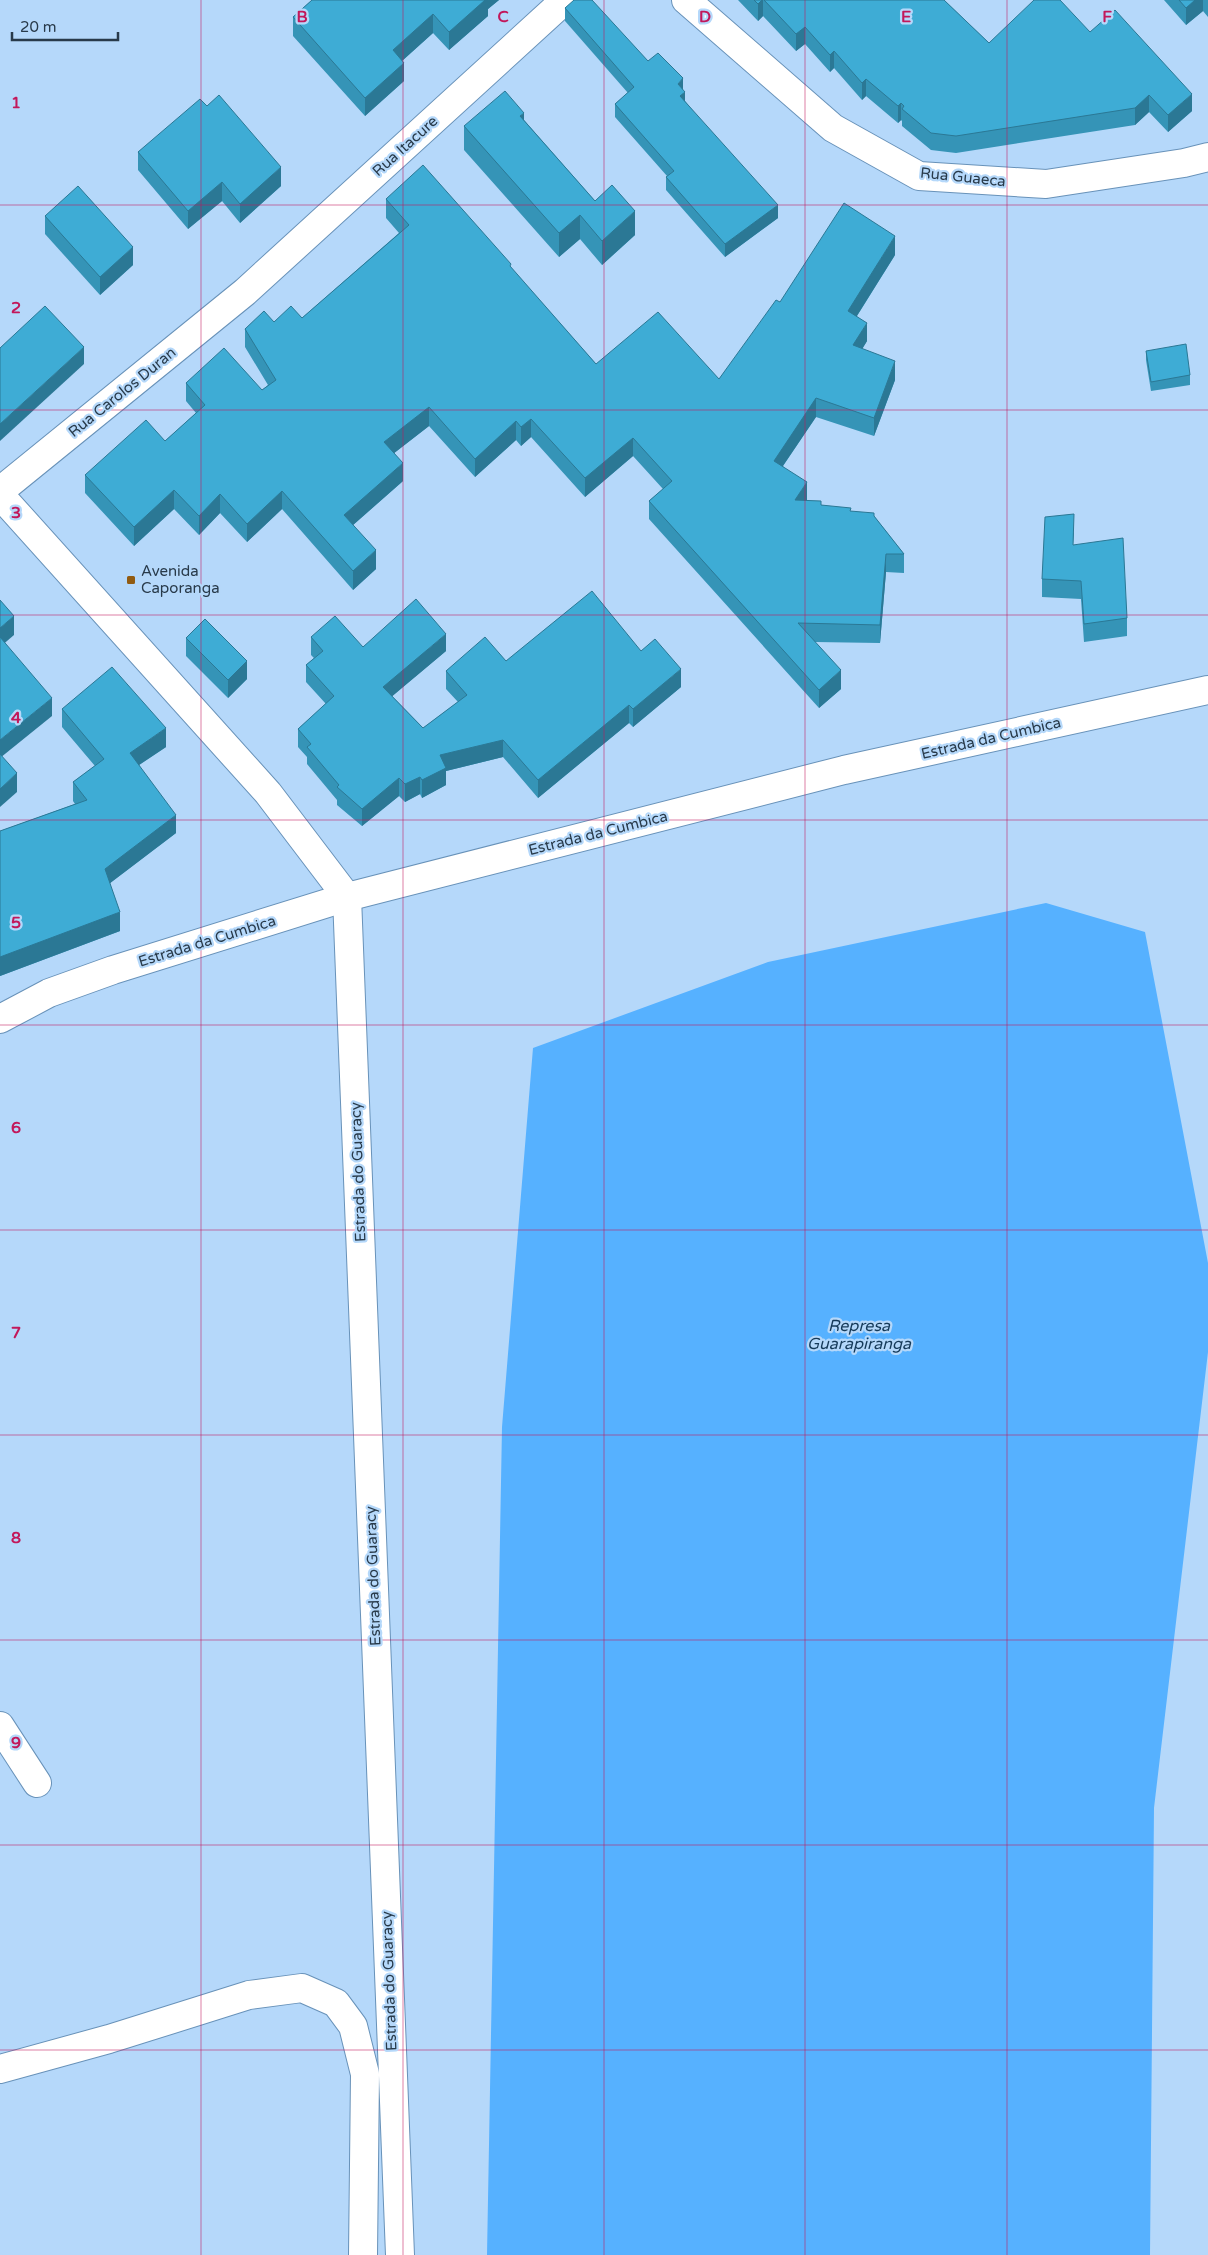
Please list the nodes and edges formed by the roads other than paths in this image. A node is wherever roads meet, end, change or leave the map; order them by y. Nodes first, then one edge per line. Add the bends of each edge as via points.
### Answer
1 (565, 0) edge
2 (686, 0) edge
3 (1208, 157) edge
4 (244, 292) joint
5 (0, 493) edge
6 (1208, 690) edge
7 (347, 898) junction
8 (0, 1020) edge
9 (0, 1726) edge
10 (37, 1783) dead end
11 (0, 2069) edge
12 (362, 2255) edge
13 (400, 2255) edge

1 - 4 street, Rua Itacure
2 - 3 street, Rua Guaeca via 832,128 919,176 1046,184
4 - 5 street, Rua Carolos Duran
5 - 7 street via 268,794
6 - 7 street, Estrada da Cumbica via 844,770
7 - 8 street, Estrada da Cumbica via 104,973 49,993
7 - 13 street, Estrada do Guaracy
9 - 10 street
11 - 12 street via 109,2040 249,1995 302,1988 336,2003 353,2026 365,2074

